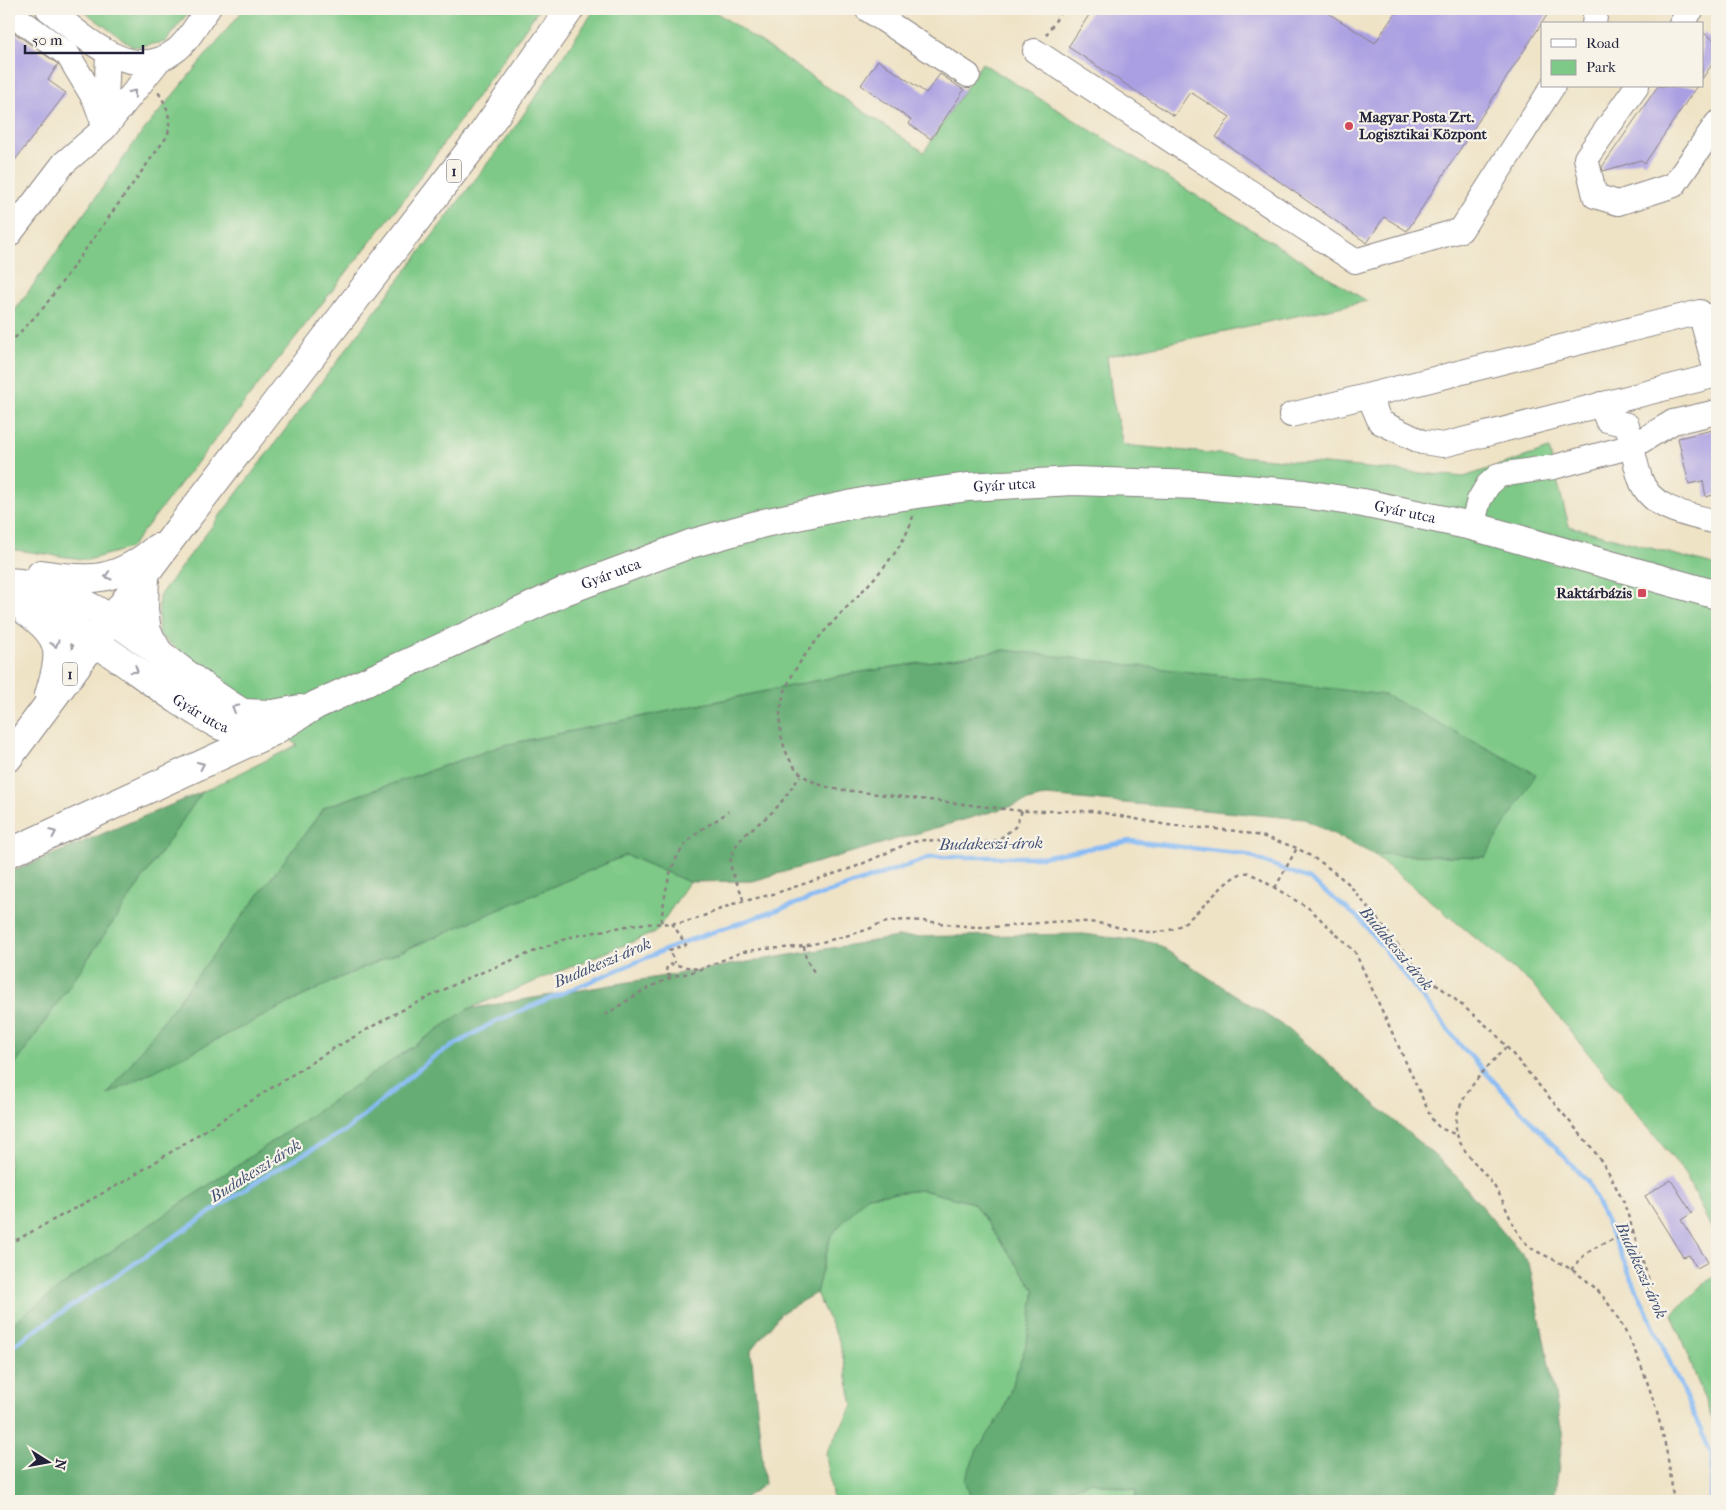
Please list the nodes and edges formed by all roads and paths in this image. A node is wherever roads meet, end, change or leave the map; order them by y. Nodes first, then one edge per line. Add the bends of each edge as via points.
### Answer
1 (48, 9) edge
2 (208, 9) edge
3 (570, 9) edge
4 (867, 9) edge
5 (1063, 9) edge
6 (1596, 9) edge
7 (1692, 9) edge
8 (9, 12) edge
9 (1594, 22) edge
10 (1682, 22) edge
11 (1035, 51) joint
12 (108, 53) junction
13 (151, 70) junction
14 (968, 75) dead end
15 (1552, 88) edge
16 (1636, 88) edge
17 (1717, 123) edge
18 (105, 128) junction
19 (9, 235) edge
20 (1709, 310) edge
21 (9, 344) edge
22 (1717, 375) edge
23 (1368, 396) junction
24 (1602, 404) junction
25 (1717, 412) edge
26 (1291, 416) dead end
27 (1634, 446) junction
28 (916, 494) junction
29 (1717, 522) edge
30 (1472, 526) junction
31 (177, 531) junction
32 (9, 573) edge
33 (145, 575) junction
34 (9, 582) edge
35 (1717, 595) edge
36 (9, 599) edge
37 (112, 620) junction
38 (95, 642) junction
39 (159, 653) junction
40 (45, 706) junction
41 (316, 706) junction
42 (272, 732) junction
43 (9, 757) edge
44 (801, 776) junction
45 (728, 811) dead end
46 (1022, 812) junction
47 (1297, 848) junction
48 (9, 853) edge
49 (1275, 888) junction
50 (743, 901) junction
51 (661, 922) junction
52 (672, 923) junction
53 (804, 946) junction
54 (676, 964) junction
55 (696, 969) junction
56 (814, 972) dead end
57 (673, 976) junction
58 (605, 1015) dead end
59 (1506, 1047) junction
60 (1457, 1135) junction
61 (1634, 1232) junction
62 (9, 1244) edge
63 (1571, 1270) junction
64 (1654, 1296) dead end
65 (1673, 1501) edge

1 - 12 street
2 - 13 street via 177,50
3 - 31 main road, 1 via 478,140
4 - 14 street
5 - 11 path
6 - 9 street
7 - 10 street
8 - 18 street via 68,55 95,100
11 - 15 street via 1355,261 1461,230
12 - 13 street
12 - 18 street
18 -> 13 street
13 - 21 path via 167,106 170,120 168,135 44,307
16 - 17 street via 1586,158 1595,196 1618,203 1674,185
18 - 19 street via 64,163
20 - 22 street
20 - 23 street
22 - 24 street
23 - 24 street via 1380,422 1422,442 1443,445
23 - 26 street
24 - 27 street via 1607,420 1628,425
25 - 27 street via 1673,422
27 - 29 street via 1640,479 1649,496 1663,506
27 - 30 street via 1554,467 1499,475 1479,500
28 - 30 main road, Gyár utca via 968,487 1073,481 1198,485 1353,501
28 - 41 main road, Gyár utca via 783,519 672,550 565,591
28 - 44 path via 909,530 900,546 829,626 790,680 782,700 782,741 789,760
30 - 35 main road, Gyár utca
31 -> 32 main road via 140,562 93,580
31 - 33 main road, 1
33 - 37 main road, 1
33 - 39 main road via 147,632
34 - 37 main road, Gyár utca via 25,583 73,598
36 - 38 main road, Gyár utca via 37,608
36 -> 40 main road via 45,625 57,646 58,659
37 - 38 main road, 1
37 - 39 main road, Gyár utca
38 - 40 main road, 1
38 -> 42 main road, Gyár utca via 221,726 244,732
41 -> 39 main road, Gyár utca via 273,714 243,712
40 - 43 main road, 1
41 - 42 main road, Gyár utca
48 -> 42 main road
44 - 46 path via 835,789
44 - 50 path via 778,806 746,834 734,852 731,867
45 - 51 path via 696,834 676,855 670,870
46 - 47 path via 1094,811 1167,825 1237,831
46 - 50 path via 1015,827 998,840 975,844 911,842 855,866
47 - 49 path
47 - 59 path via 1322,862 1348,883 1415,966 1485,1024
49 - 53 path via 1250,873 1238,874 1199,913 1182,926 1168,931 1151,932 1088,922 983,927 901,921 883,923 868,930
49 - 60 path via 1310,909 1355,952 1433,1122
50 - 52 path via 696,919
51 - 52 path
51 - 62 path via 570,937 435,994 331,1050 127,1180
52 - 54 path via 686,946 669,950
53 - 55 path via 751,950
53 - 56 path via 806,959
54 - 55 path
54 - 57 path via 669,964 666,969 668,976
55 - 57 path
57 - 58 path
59 - 60 path via 1475,1080 1460,1111
59 - 61 path via 1608,1171
60 - 63 path via 1496,1190 1521,1237 1535,1250
61 - 63 path via 1586,1252
61 - 64 path
63 - 65 path via 1606,1300 1627,1335 1664,1438

